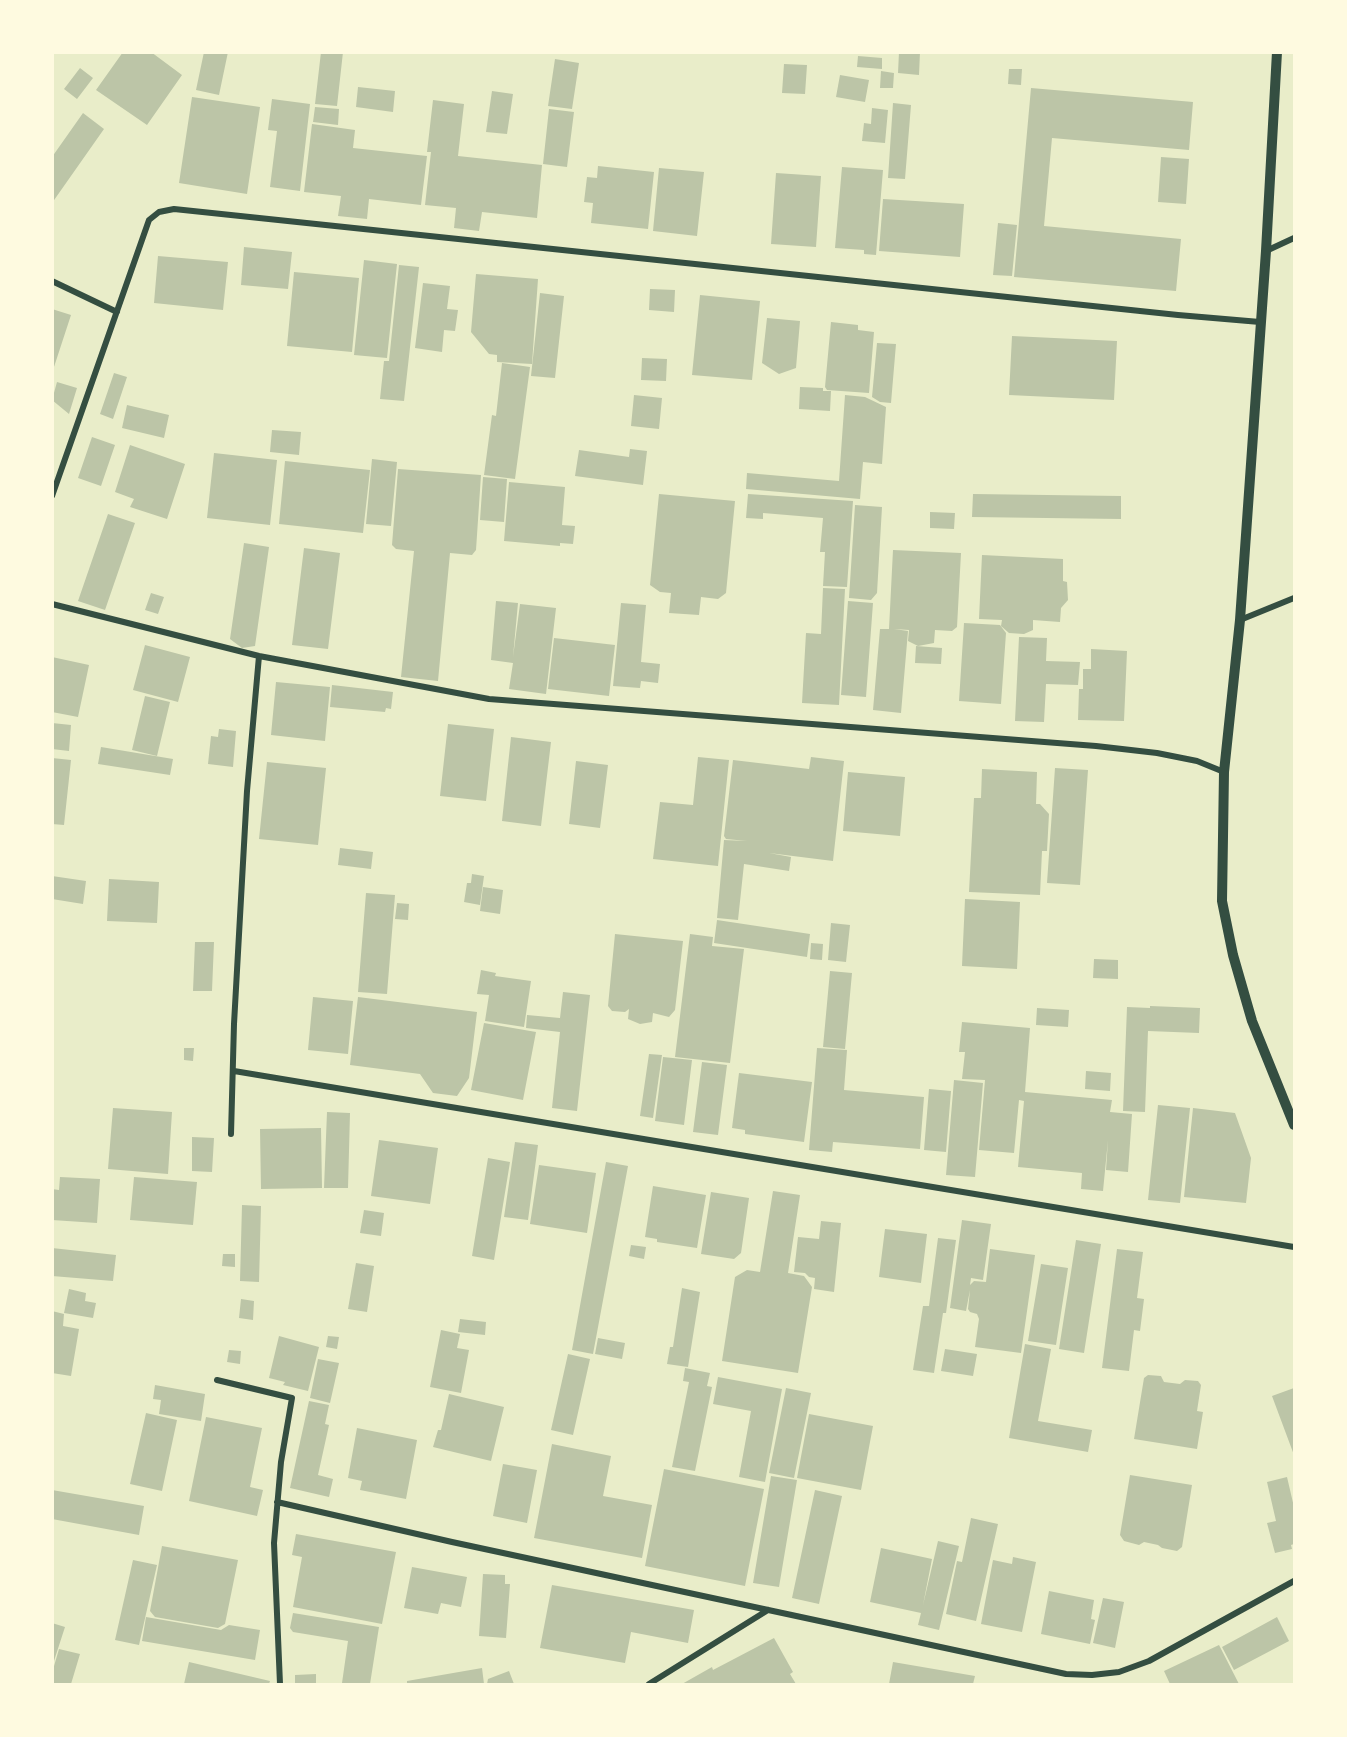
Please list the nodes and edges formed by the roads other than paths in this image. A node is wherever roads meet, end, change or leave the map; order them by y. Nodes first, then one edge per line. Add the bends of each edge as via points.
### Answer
1 (1277, 52) edge
2 (1294, 237) edge
3 (1266, 251) junction
4 (52, 281) edge
5 (117, 312) junction
6 (1260, 322) junction
7 (52, 496) edge
8 (1294, 598) edge
9 (52, 604) edge
10 (1240, 620) junction
11 (259, 656) junction
12 (1224, 772) junction
13 (234, 1071) junction
14 (1294, 1125) edge
15 (231, 1134) dead end
16 (1294, 1247) edge
17 (217, 1380) dead end
18 (277, 1502) junction
19 (1294, 1581) edge
20 (768, 1610) junction
21 (280, 1684) edge
22 (649, 1684) edge

1 - 3 street
2 - 3 street
3 - 6 street
4 - 5 street
5 - 6 street via 149,220 159,212 174,209
5 - 7 street
6 - 10 street
8 - 10 street
9 - 11 street
10 - 12 street
11 - 12 street via 489,699 1096,746 1197,761
11 - 13 street via 247,791
12 - 14 street via 1222,902 1252,1021
13 - 15 street
13 - 16 street
17 - 18 street via 292,1398
18 - 20 street
18 - 21 street via 274,1543
19 - 20 street via 1149,1661 1119,1672 1092,1676 1066,1674
20 - 22 street

